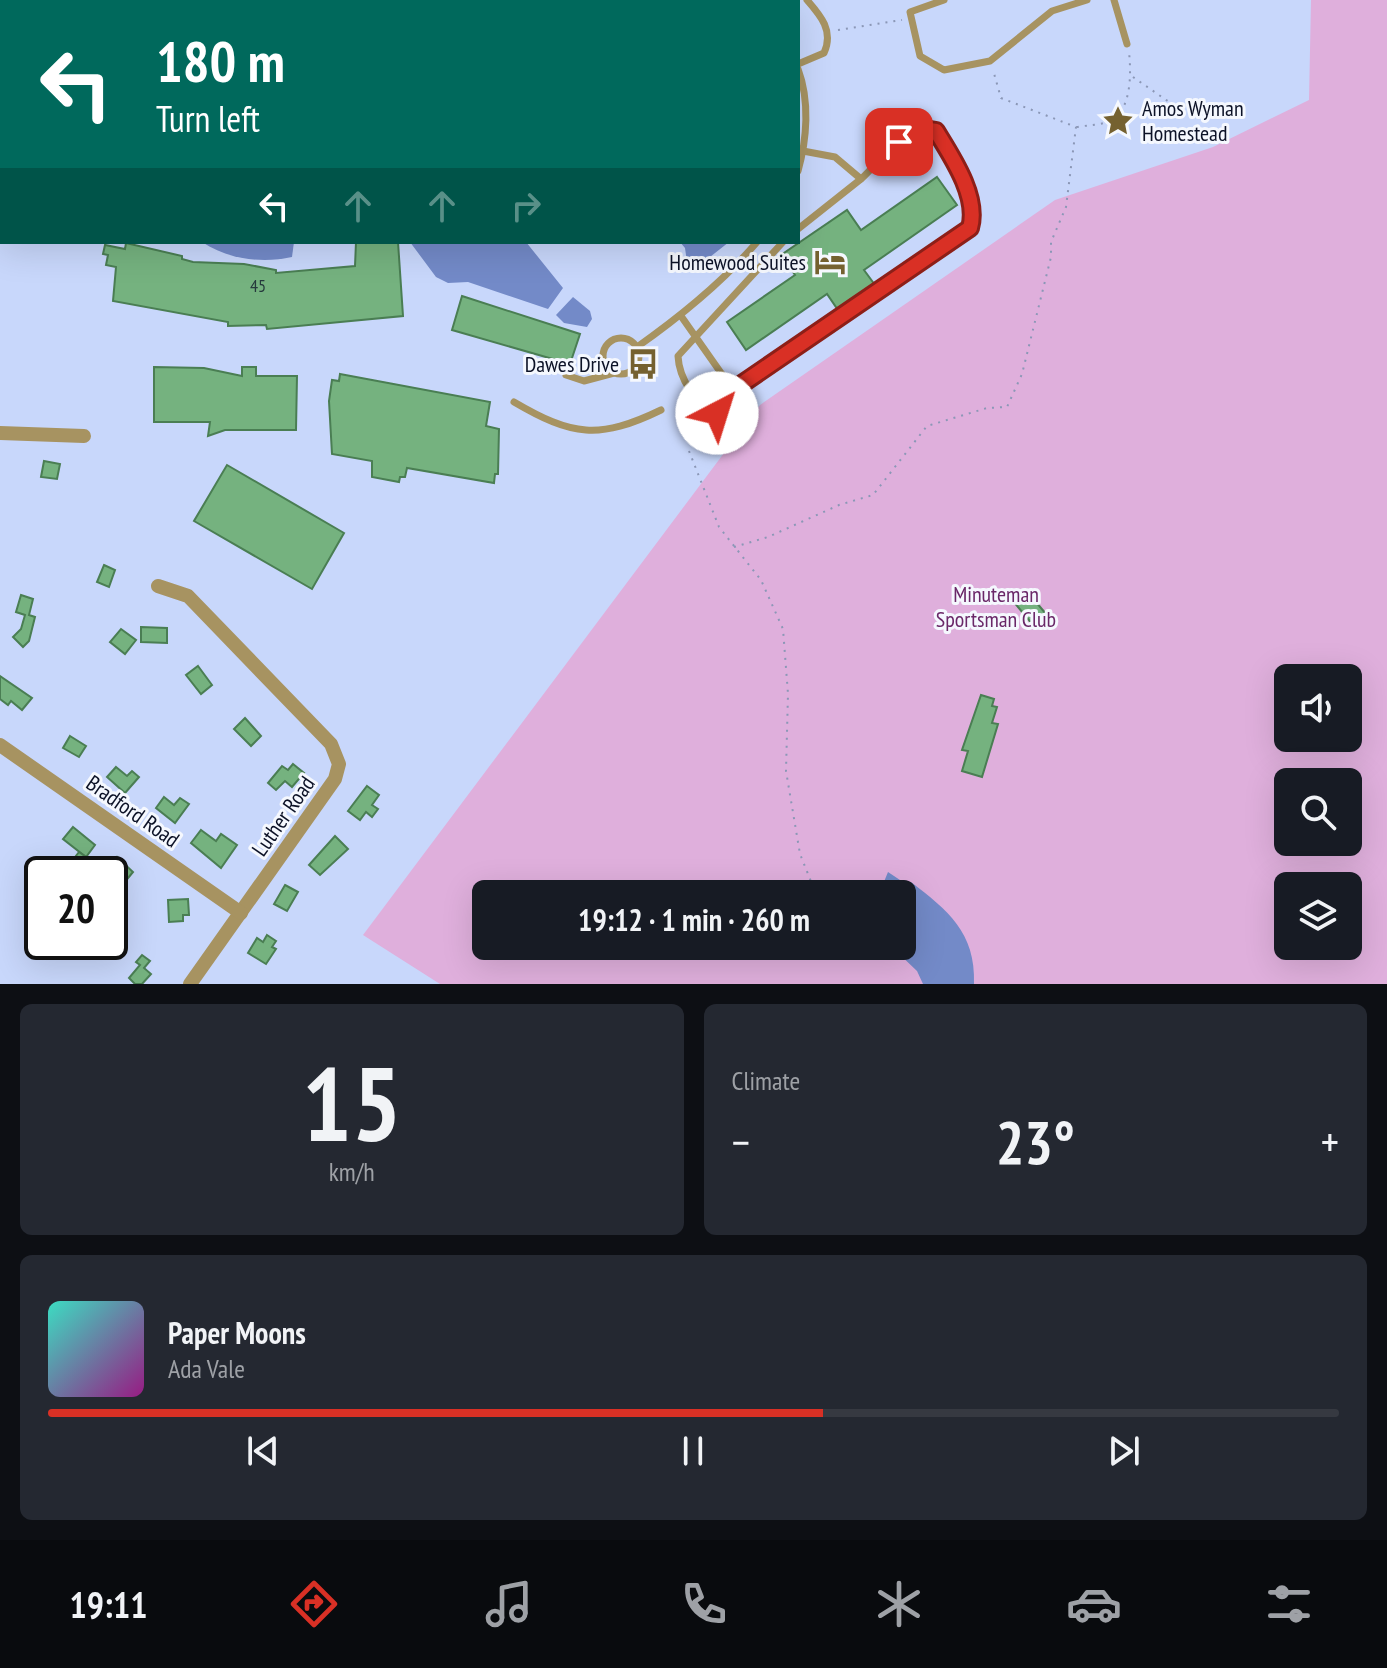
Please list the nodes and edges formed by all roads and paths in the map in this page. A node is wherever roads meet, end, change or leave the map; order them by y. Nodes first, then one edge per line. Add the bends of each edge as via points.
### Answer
1 (807, 0) edge
2 (944, 0) edge
3 (1087, 0) edge
4 (1114, 0) edge
5 (911, 20) junction
6 (829, 32) junction
7 (1127, 44) joint
8 (990, 61) junction
9 (800, 66) edge
10 (1132, 76) junction
11 (800, 79) edge
12 (1182, 111) dead end
13 (1076, 127) junction
14 (803, 151) junction
15 (800, 163) edge
16 (861, 179) junction
17 (800, 227) edge
18 (755, 244) edge
19 (781, 244) edge
20 (681, 316) junction
21 (694, 336) junction
22 (637, 347) junction
23 (614, 373) junction
24 (566, 375) dead end
25 (733, 390) junction
26 (514, 402) dead end
27 (661, 410) dead end
28 (0, 433) edge
29 (84, 436) dead end
30 (689, 451) dead end
31 (734, 547) junction
32 (158, 586) dead end
33 (0, 745) edge
34 (810, 880) edge
35 (241, 913) junction
36 (190, 984) edge

1 - 6 lane
2 - 5 lane via 910,12
3 - 8 lane via 1052,11
4 - 7 lane
5 - 6 path
5 - 8 lane via 920,56 944,70
6 - 9 lane via 824,53
7 - 10 path
8 - 13 path via 1001,98
10 - 12 path
10 - 13 path via 1113,120
11 - 14 lane
13 - 31 path via 1066,207 1051,242 1022,374 1007,407 927,426 873,495
14 - 15 lane
14 - 16 lane via 835,157
16 - 17 lane
16 - 25 lane via 907,133 936,131 968,194 974,213 970,228
18 - 20 lane
19 - 21 lane
20 - 21 lane
20 - 22 lane
21 - 25 lane
21 - 25 lane via 678,356 679,370 704,409 717,413
22 - 23 lane via 633,370
22 - 23 lane via 622,338 607,344 603,361
23 - 24 lane via 584,381
26 - 27 lane via 552,424 601,432
28 - 29 street
30 - 31 path via 719,527
31 - 34 path via 761,580 783,629 786,771 800,854
32 - 35 street, Luther Road via 188,596 337,753 335,779
33 - 35 street, Bradford Road
35 - 36 street, Luther Road

